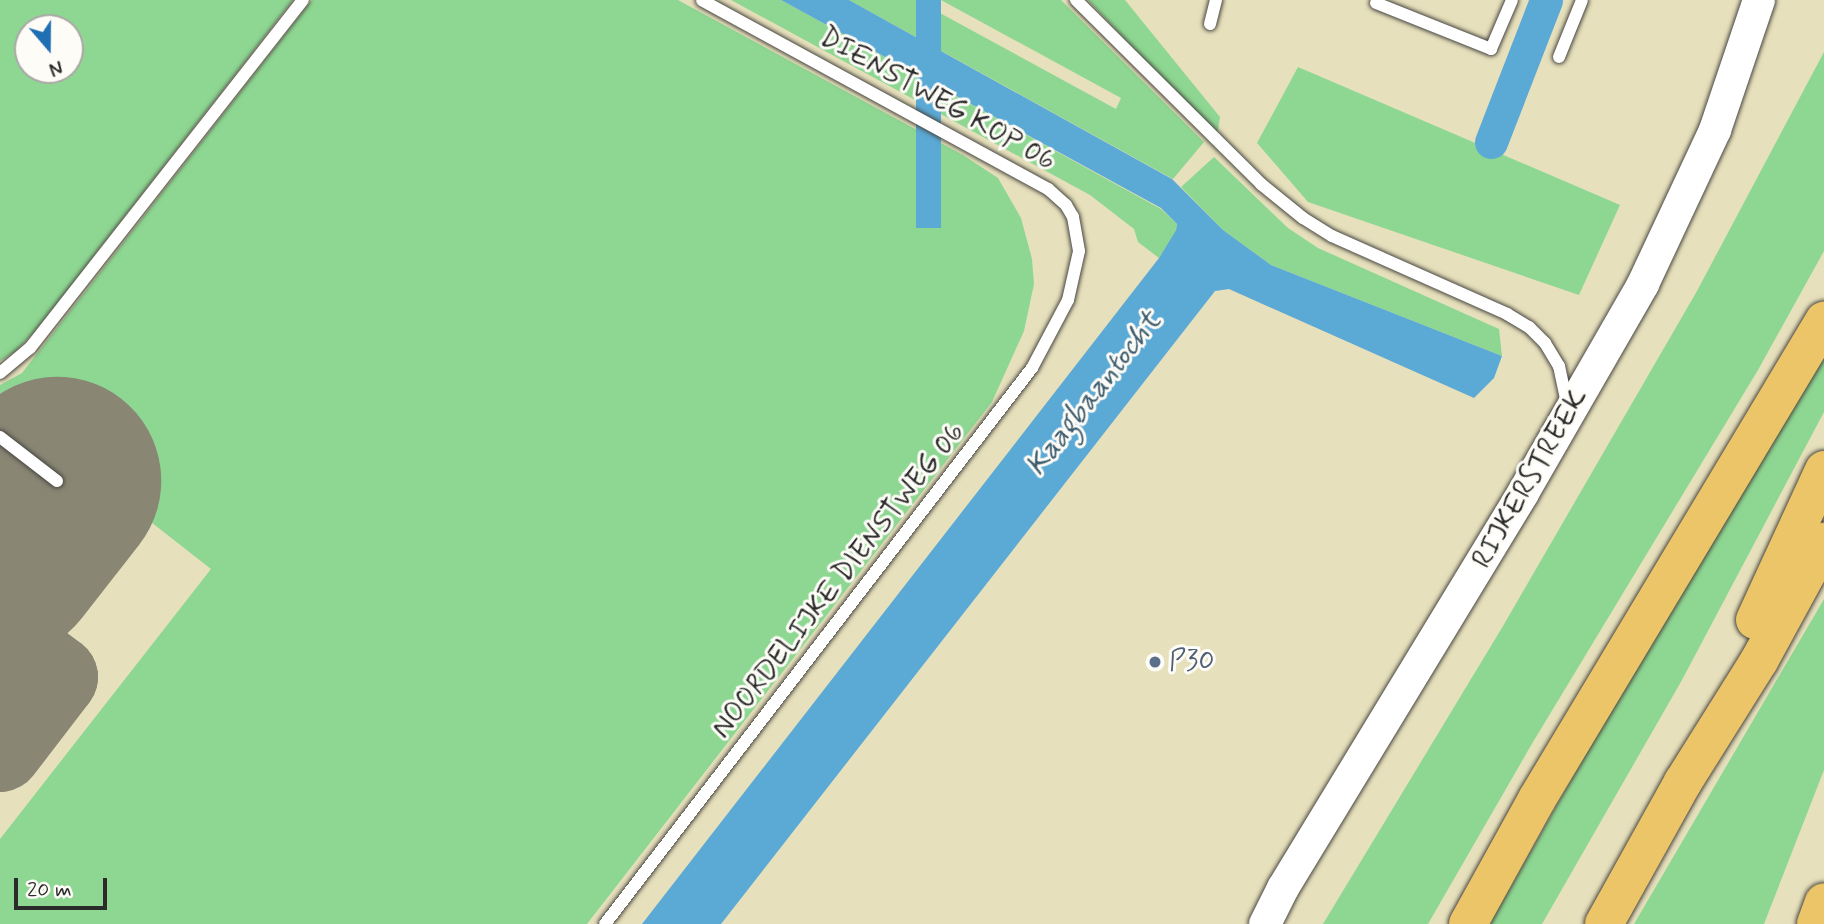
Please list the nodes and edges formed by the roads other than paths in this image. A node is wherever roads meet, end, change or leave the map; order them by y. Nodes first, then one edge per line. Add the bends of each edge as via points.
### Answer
1 (303, 0) edge
2 (702, 0) edge
3 (1076, 0) edge
4 (1216, 0) edge
5 (1512, 0) edge
6 (1582, 0) edge
7 (1376, 3) dead end
8 (1761, 4) edge
9 (1210, 24) dead end
10 (1559, 57) dead end
11 (1079, 251) joint
12 (1824, 321) edge
13 (0, 373) edge
14 (1567, 419) junction
15 (0, 437) edge
16 (1824, 470) edge
17 (57, 481) dead end
18 (1824, 542) edge
19 (1683, 782) junction
20 (1824, 902) edge
21 (605, 924) edge
22 (1265, 924) edge
23 (1468, 924) edge
24 (1604, 924) edge
25 (1816, 924) edge

1 - 13 lane via 30,348
2 - 11 lane, DIENSTWEG KOP 06 via 1048,189 1073,217
3 - 14 lane via 1261,184 1313,225 1529,327 1559,366
4 - 9 lane
5 - 7 lane via 1491,49
6 - 10 lane
8 - 14 street, RIJKERSTREEK via 1715,130 1673,226
11 - 21 lane, NOORDELIJKE DIENSTWEG 06 via 1068,300 1032,368
12 - 23 highway via 1537,799
14 - 22 street, RIJKERSTREEK
15 - 17 lane
16 - 19 highway
18 - 19 highway via 1759,661
19 - 24 highway
20 - 25 highway

